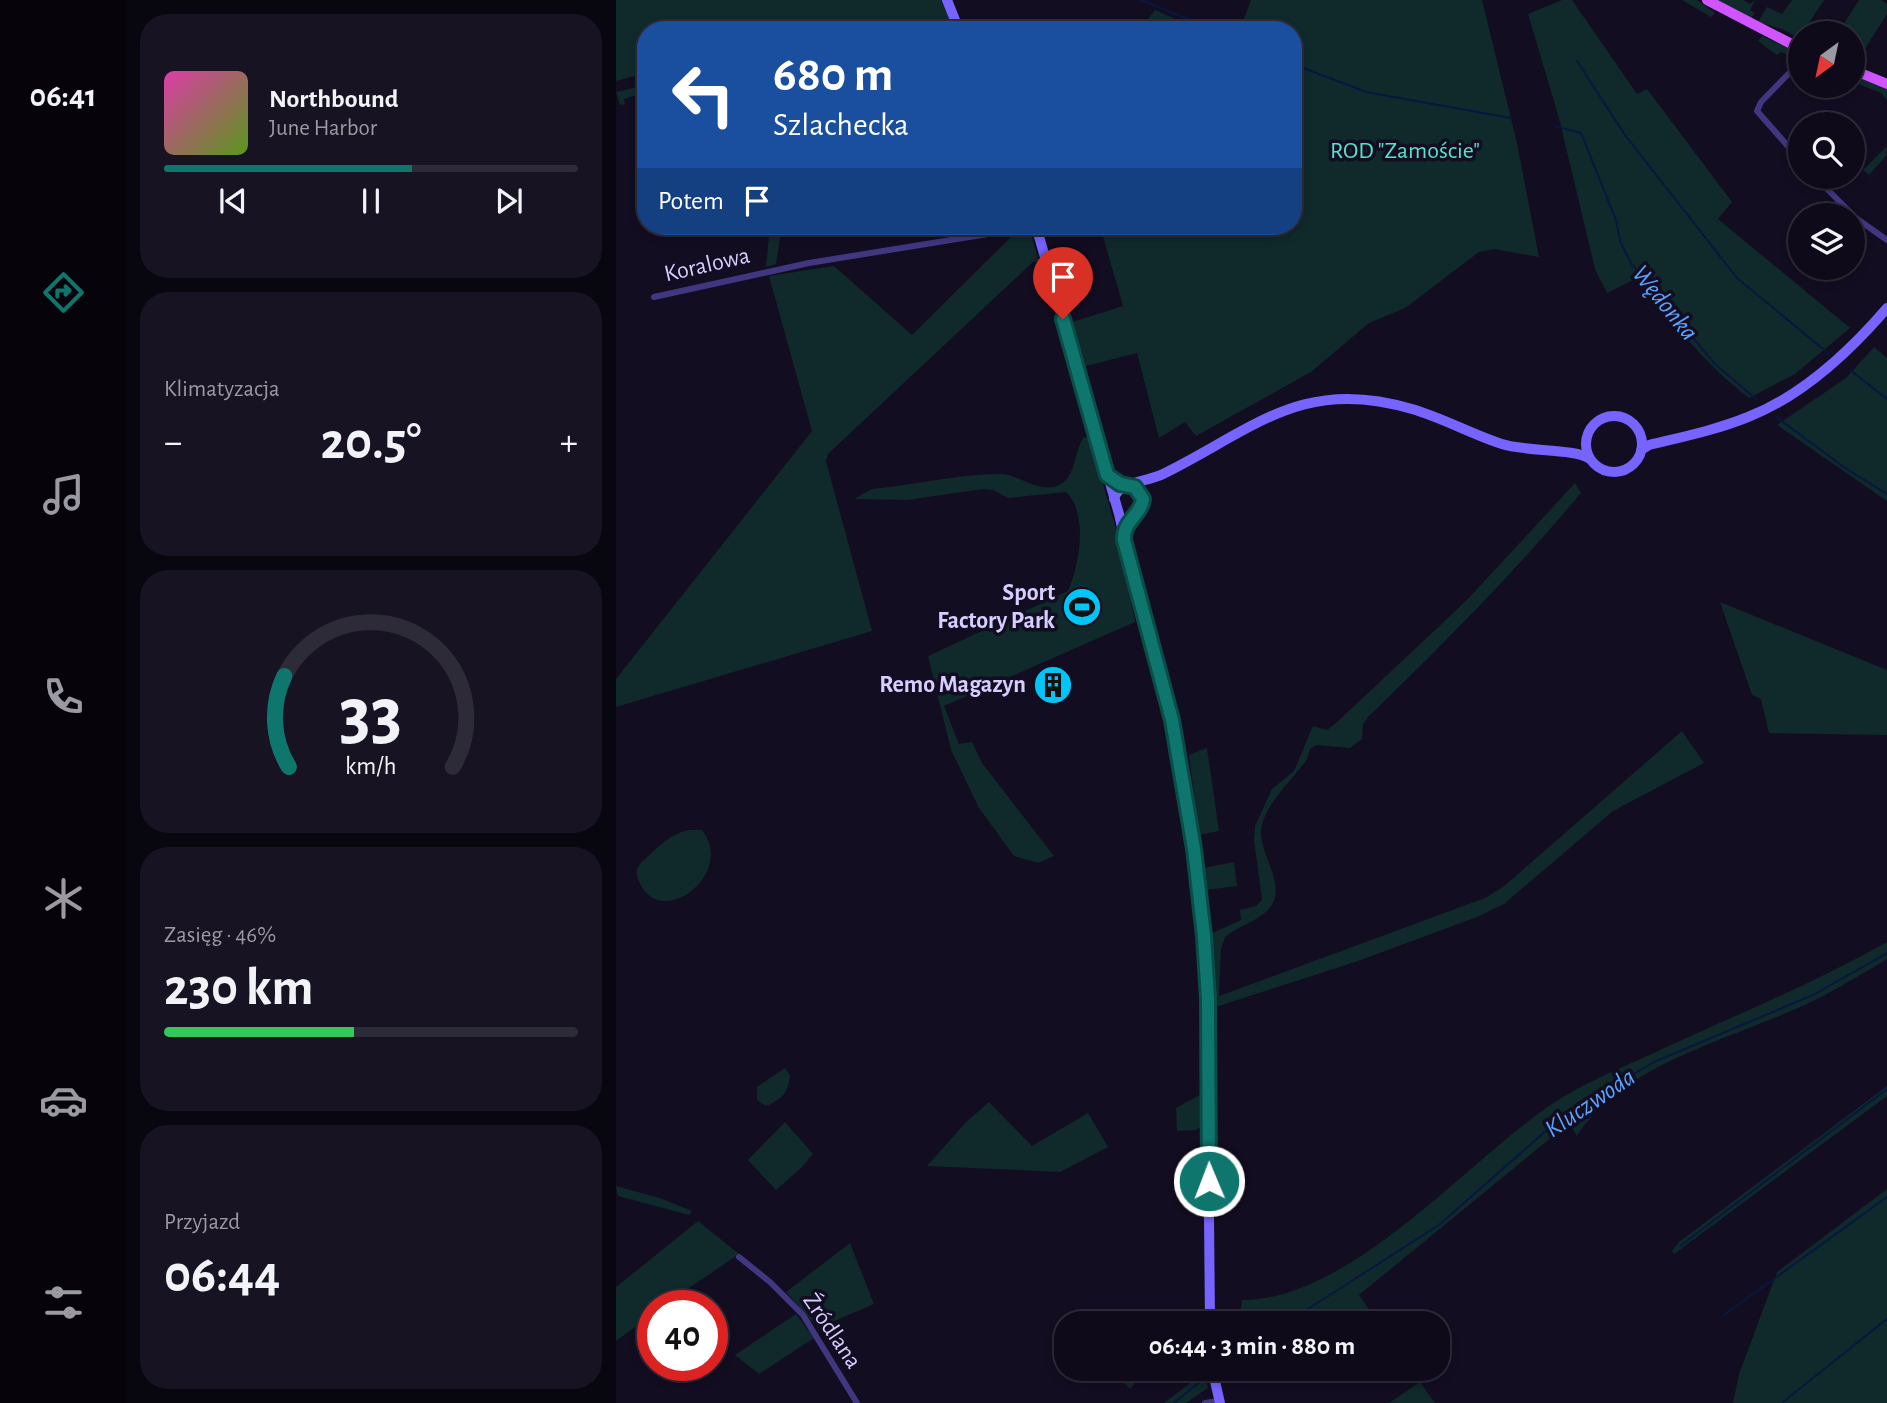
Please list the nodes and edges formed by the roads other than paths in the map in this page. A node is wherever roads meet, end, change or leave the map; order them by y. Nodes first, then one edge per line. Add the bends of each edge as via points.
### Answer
1 (947, 0) edge
2 (1707, 0) edge
3 (955, 21) edge
4 (1788, 42) edge
5 (1788, 75) edge
6 (1866, 75) edge
7 (1887, 84) edge
8 (1788, 146) edge
9 (1827, 189) edge
10 (1841, 203) edge
11 (1865, 224) edge
12 (983, 235) edge
13 (1039, 235) edge
14 (1887, 240) edge
15 (654, 297) dead end
16 (1887, 308) edge
17 (1639, 433) junction
18 (1587, 434) junction
19 (1670, 439) junction
20 (1641, 450) junction
21 (1562, 452) junction
22 (1590, 459) junction
23 (1107, 475) junction
24 (1162, 475) junction
25 (1128, 486) junction
26 (1143, 499) junction
27 (1115, 502) junction
28 (1136, 513) junction
29 (1123, 533) junction
30 (739, 1257) dead end
31 (1210, 1311) edge
32 (1214, 1381) edge
33 (1219, 1402) edge
34 (857, 1403) edge
35 (1205, 1403) edge

1 - 3 street
2 - 4 main road
5 - 8 street via 1757,111
6 - 7 main road
9 - 10 street
11 - 14 street
12 - 15 street, Koralowa via 749,275
13 - 23 street
16 - 19 street via 1841,355 1771,406 1712,429
17 - 18 street via 1628,419 1611,416 1596,422
17 - 19 street
17 - 20 street
18 - 21 street via 1578,447
18 - 22 street
19 - 20 street
20 - 22 street via 1633,465 1617,472 1602,470
21 - 22 street
21 - 24 street via 1502,444 1385,402 1331,399 1248,426
23 - 25 street
23 - 27 street
24 - 25 street
24 - 26 street
25 - 26 street via 1138,489
25 - 27 street via 1116,492
26 - 28 street
27 - 28 street via 1124,513
27 - 29 street
28 - 29 street
29 - 31 street via 1177,744 1204,936
30 - 34 street, Źródlana via 803,1315
32 - 33 street
33 - 35 street

